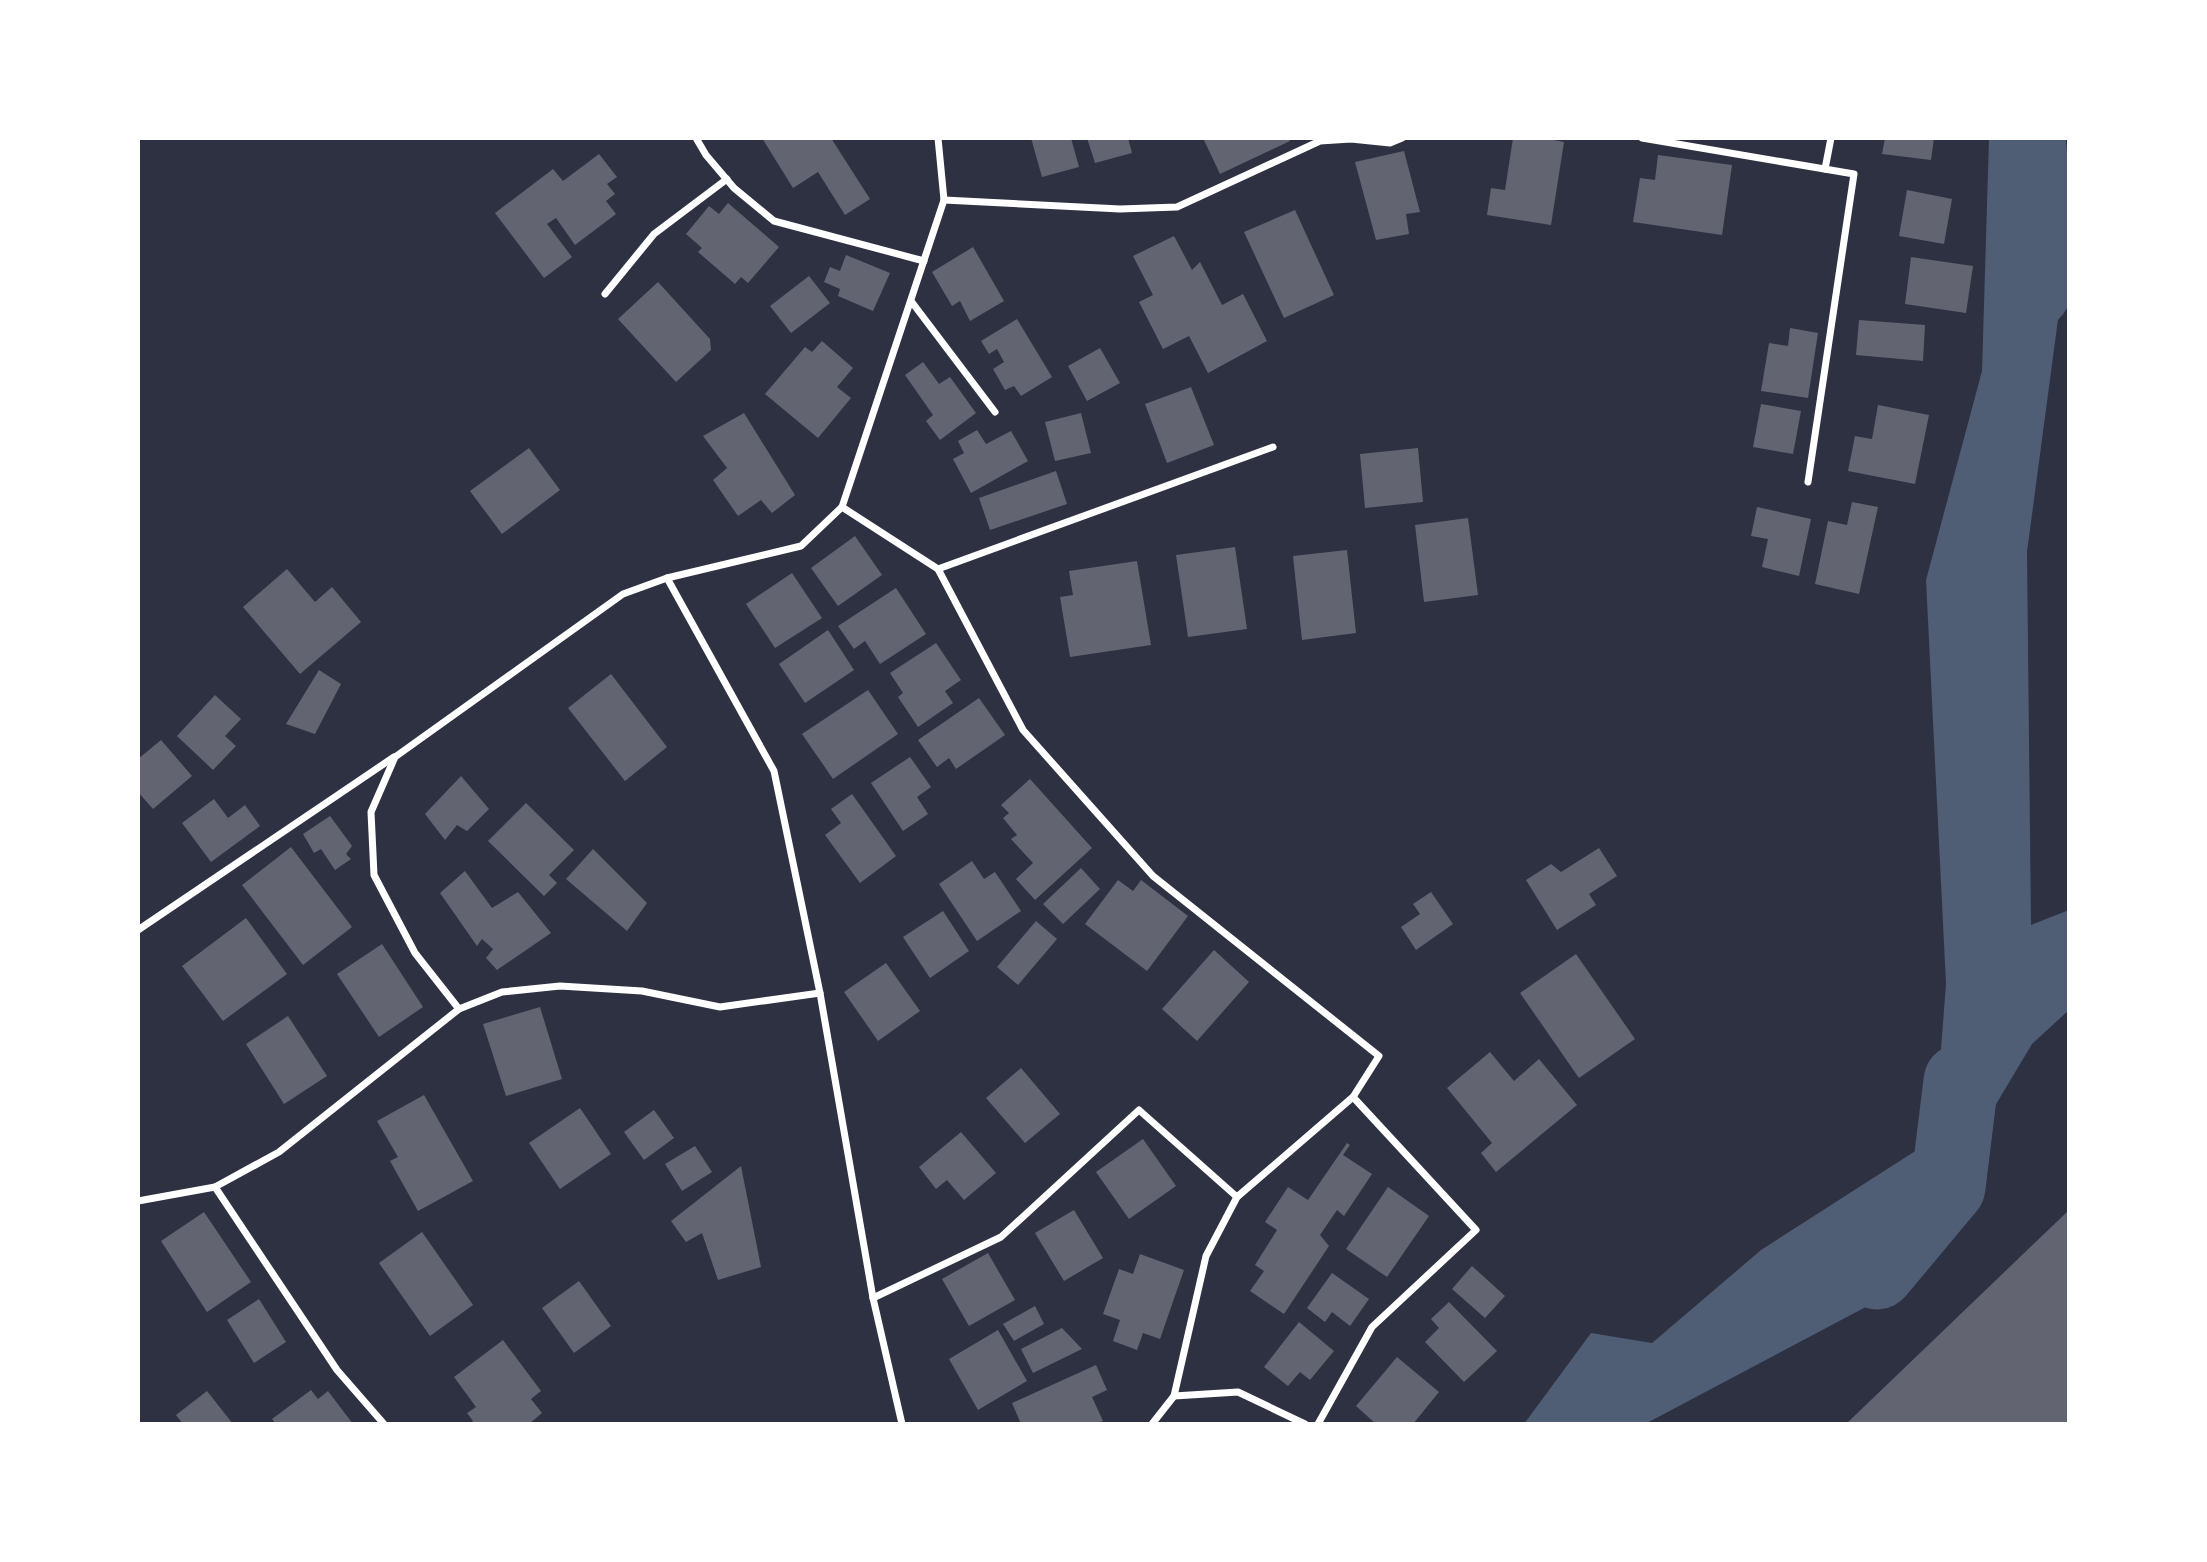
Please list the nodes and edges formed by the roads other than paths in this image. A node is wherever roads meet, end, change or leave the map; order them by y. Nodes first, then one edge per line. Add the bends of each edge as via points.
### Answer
1 (696, 138) edge
2 (938, 138) edge
3 (1402, 138) edge
4 (1642, 138) edge
5 (1831, 138) edge
6 (1320, 140) edge
7 (1825, 169) junction
8 (727, 179) junction
9 (944, 200) junction
10 (924, 261) junction
11 (605, 294) dead end
12 (911, 301) junction
13 (995, 412) dead end
14 (1273, 447) dead end
15 (1808, 482) dead end
16 (842, 507) junction
17 (938, 569) junction
18 (667, 578) junction
19 (395, 757) junction
20 (138, 930) edge
21 (820, 993) junction
22 (459, 1009) junction
23 (1353, 1097) junction
24 (215, 1188) junction
25 (1237, 1197) junction
26 (138, 1201) edge
27 (873, 1298) junction
28 (1174, 1396) junction
29 (384, 1424) edge
30 (902, 1424) edge
31 (1152, 1424) edge
32 (1306, 1424) edge
33 (1318, 1424) edge

1 - 8 street
2 - 9 street
3 - 6 street via 1390,143
4 - 7 street
5 - 7 street
6 - 9 street via 1177,207 1120,209
7 - 15 street via 1854,174
8 - 10 street via 774,220
8 - 11 street via 654,234
9 - 10 street
10 - 12 street
12 - 13 street
12 - 16 street
14 - 17 street
16 - 17 street
16 - 18 street via 800,546
17 - 23 street via 1023,730 1153,876 1379,1056
18 - 19 street via 623,594
18 - 21 street via 774,771
19 - 20 street
19 - 22 street via 371,812 374,875 415,953
21 - 22 street via 720,1007 642,990 560,986 502,992
21 - 27 street
22 - 24 street via 279,1152
23 - 25 street
23 - 33 street via 1476,1230 1372,1327
24 - 26 street
24 - 29 street via 337,1370
25 - 27 street via 1139,1110 1000,1237
25 - 28 street via 1206,1256
27 - 30 street
28 - 31 street
28 - 32 street via 1238,1392

